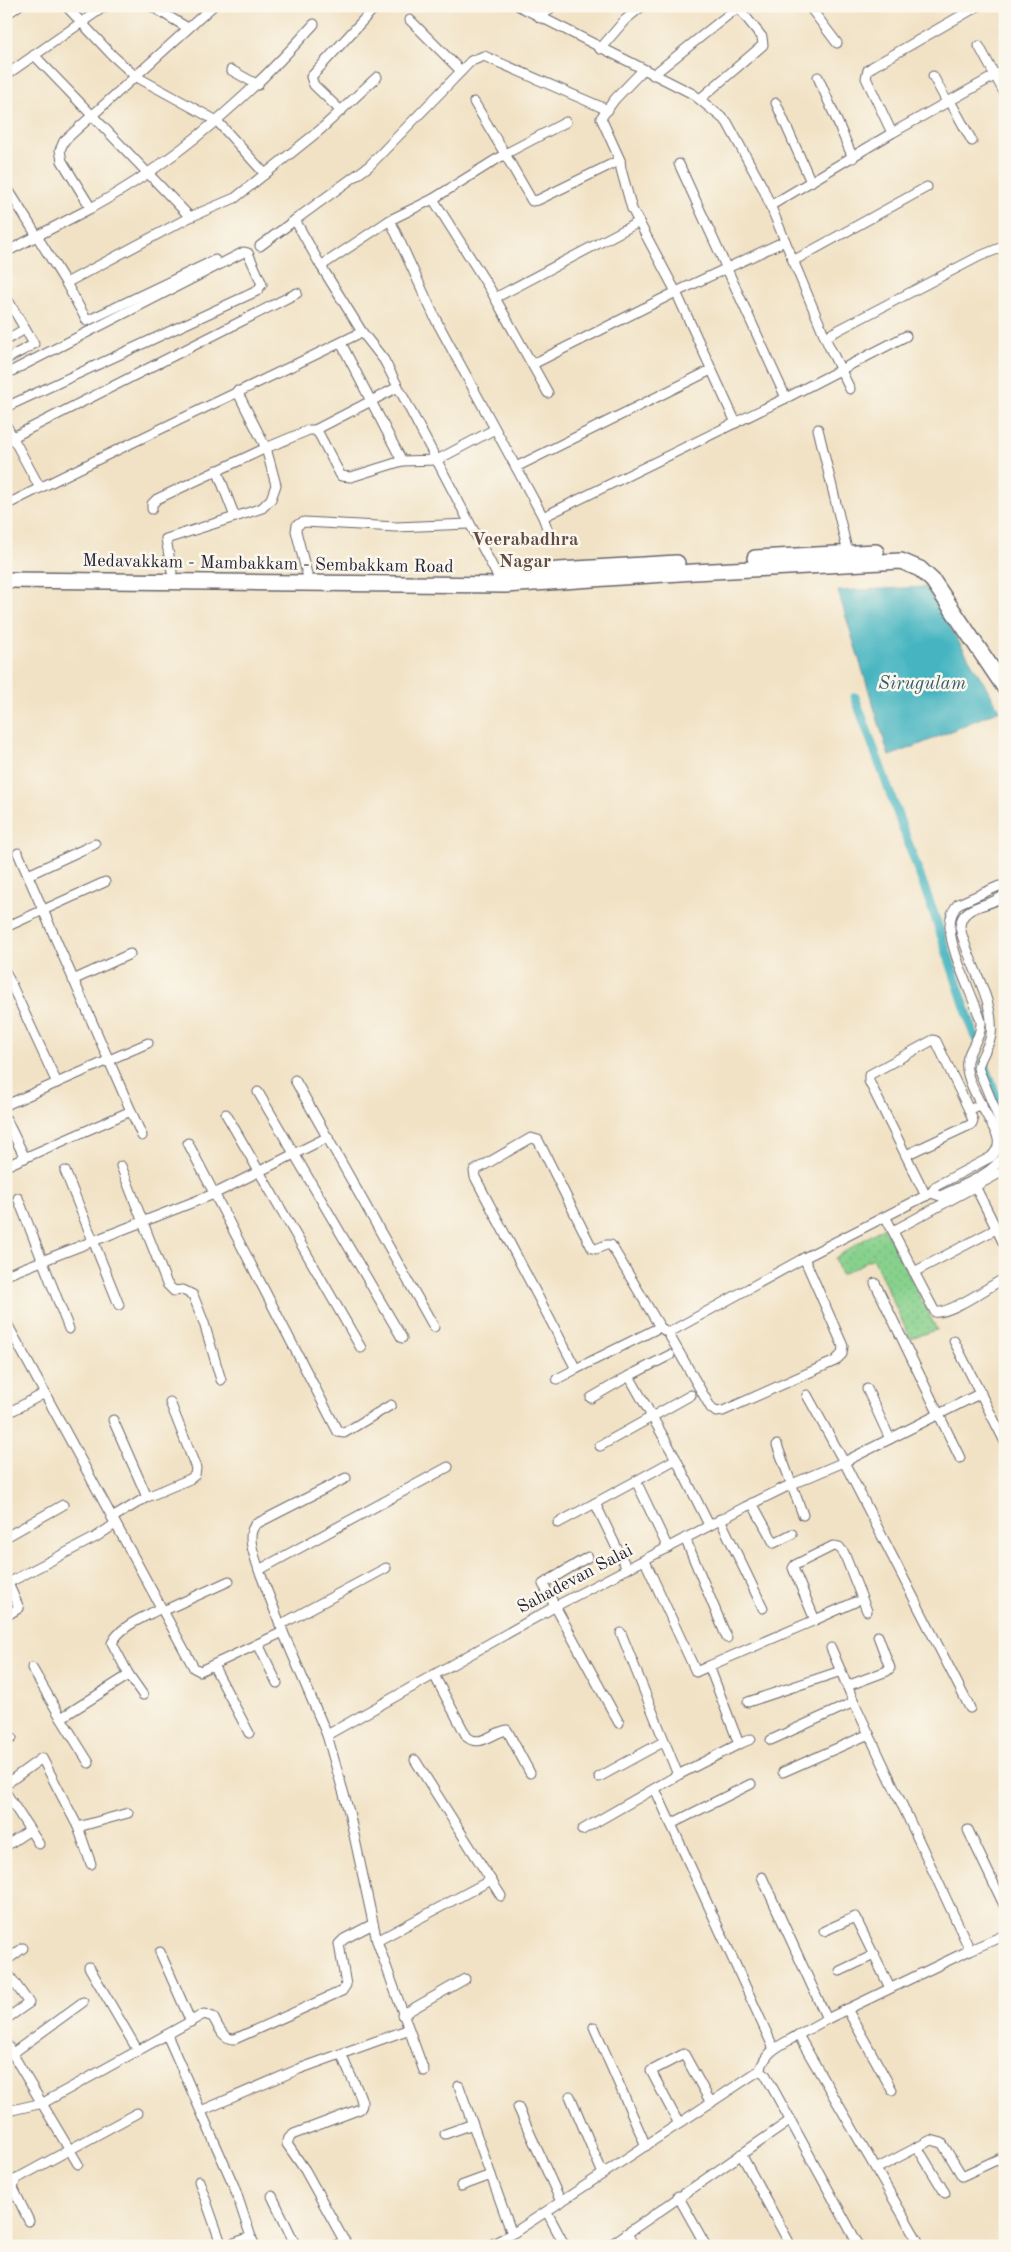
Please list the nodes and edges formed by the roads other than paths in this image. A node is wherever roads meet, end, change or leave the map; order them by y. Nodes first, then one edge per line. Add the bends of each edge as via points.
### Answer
1 (6, 6) edge
2 (18, 6) edge
3 (66, 6) edge
4 (105, 6) edge
5 (151, 6) edge
6 (213, 6) edge
7 (376, 6) edge
8 (520, 6) edge
9 (553, 6) edge
10 (642, 6) edge
11 (809, 6) edge
12 (978, 6) edge
13 (737, 7) edge
14 (540, 18) junction
15 (410, 20) dead end
16 (81, 23) junction
17 (314, 24) dead end
18 (188, 28) junction
19 (837, 42) dead end
20 (979, 46) dead end
21 (600, 49) junction
22 (34, 55) junction
23 (231, 70) dead end
24 (643, 70) junction
25 (1005, 70) edge
26 (461, 71) junction
27 (6, 75) edge
28 (653, 75) junction
29 (135, 76) junction
30 (818, 76) dead end
31 (933, 76) dead end
32 (994, 76) junction
33 (377, 77) dead end
34 (258, 85) junction
35 (1005, 94) edge
36 (700, 99) junction
37 (474, 102) dead end
38 (948, 102) junction
39 (776, 103) dead end
40 (608, 110) junction
41 (341, 111) junction
42 (91, 116) junction
43 (217, 121) junction
44 (566, 122) dead end
45 (892, 133) junction
46 (972, 141) dead end
47 (505, 154) junction
48 (853, 158) junction
49 (620, 160) junction
50 (680, 164) dead end
51 (149, 174) junction
52 (265, 174) junction
53 (811, 182) junction
54 (6, 186) edge
55 (927, 187) dead end
56 (433, 199) junction
57 (770, 206) junction
58 (91, 208) junction
59 (190, 216) junction
60 (295, 220) junction
61 (390, 220) junction
62 (639, 222) junction
63 (37, 236) junction
64 (785, 241) junction
65 (260, 246) dead end
66 (1005, 246) edge
67 (6, 252) edge
68 (215, 260) dead end
69 (793, 261) junction
70 (321, 266) junction
71 (727, 268) junction
72 (66, 282) junction
73 (676, 292) junction
74 (297, 293) dead end
75 (6, 297) edge
76 (495, 298) junction
77 (25, 329) junction
78 (362, 332) junction
79 (906, 336) dead end
80 (825, 337) junction
81 (6, 340) edge
82 (341, 342) junction
83 (6, 359) edge
84 (533, 364) junction
85 (711, 370) junction
86 (840, 370) junction
87 (6, 374) edge
88 (398, 387) junction
89 (850, 389) dead end
90 (237, 392) junction
91 (548, 393) dead end
92 (786, 398) junction
93 (371, 401) junction
94 (6, 407) edge
95 (736, 423) junction
96 (6, 425) edge
97 (495, 429) junction
98 (818, 429) dead end
99 (315, 430) junction
100 (13, 437) junction
101 (266, 448) junction
102 (437, 460) junction
103 (402, 461) junction
104 (516, 466) junction
105 (217, 470) junction
106 (40, 488) junction
107 (6, 506) edge
108 (152, 509) dead end
109 (235, 517) junction
110 (543, 517) junction
111 (469, 524) junction
112 (548, 532) dead end
113 (848, 553) junction
114 (6, 571) edge
115 (172, 572) junction
116 (307, 574) junction
117 (6, 580) edge
118 (334, 580) junction
119 (498, 580) junction
120 (1005, 671) edge
121 (1005, 688) edge
122 (95, 844) dead end
123 (18, 853) dead end
124 (28, 874) junction
125 (104, 882) dead end
126 (1005, 887) edge
127 (1005, 894) edge
128 (960, 903) junction
129 (42, 910) junction
130 (966, 912) junction
131 (6, 927) edge
132 (963, 939) junction
133 (953, 942) junction
134 (130, 954) dead end
135 (6, 973) edge
136 (73, 980) junction
137 (986, 1020) junction
138 (148, 1043) dead end
139 (108, 1061) junction
140 (978, 1068) junction
141 (966, 1070) junction
142 (295, 1080) dead end
143 (57, 1083) junction
144 (258, 1092) dead end
145 (982, 1104) junction
146 (6, 1105) edge
147 (969, 1110) junction
148 (131, 1111) junction
149 (226, 1114) dead end
150 (6, 1119) edge
151 (1002, 1134) edge
152 (142, 1136) dead end
153 (328, 1137) junction
154 (188, 1143) dead end
155 (294, 1153) junction
156 (906, 1155) junction
157 (1000, 1155) edge
158 (25, 1158) junction
159 (6, 1166) edge
160 (121, 1166) dead end
161 (64, 1171) dead end
162 (259, 1172) junction
163 (1000, 1173) dead end
164 (958, 1175) junction
165 (963, 1185) junction
166 (975, 1186) junction
167 (214, 1194) junction
168 (929, 1194) junction
169 (18, 1198) dead end
170 (886, 1218) junction
171 (143, 1220) junction
172 (996, 1229) junction
173 (893, 1231) junction
174 (93, 1240) junction
175 (1005, 1246) edge
176 (804, 1258) junction
177 (43, 1260) junction
178 (914, 1272) junction
179 (6, 1275) edge
180 (1005, 1278) edge
181 (875, 1283) dead end
182 (119, 1305) dead end
183 (7, 1327) edge
184 (434, 1327) dead end
185 (69, 1329) dead end
186 (664, 1330) junction
187 (402, 1338) dead end
188 (954, 1341) dead end
189 (361, 1348) dead end
190 (670, 1356) dead end
191 (576, 1369) junction
192 (629, 1376) junction
193 (221, 1380) dead end
194 (557, 1380) dead end
195 (867, 1389) dead end
196 (981, 1393) junction
197 (45, 1394) junction
198 (690, 1395) dead end
199 (807, 1395) dead end
200 (591, 1398) dead end
201 (170, 1402) dead end
202 (391, 1405) dead end
203 (6, 1414) edge
204 (652, 1415) junction
205 (938, 1415) junction
206 (113, 1420) dead end
207 (890, 1439) junction
208 (1005, 1442) edge
209 (600, 1446) dead end
210 (776, 1446) dead end
211 (960, 1458) dead end
212 (676, 1459) junction
213 (844, 1462) junction
214 (448, 1467) dead end
215 (346, 1478) dead end
216 (636, 1481) junction
217 (792, 1484) junction
218 (147, 1497) junction
219 (595, 1503) junction
220 (752, 1503) junction
221 (63, 1505) dead end
222 (803, 1515) dead end
223 (720, 1519) junction
224 (114, 1521) junction
225 (558, 1523) dead end
226 (709, 1525) junction
227 (792, 1534) dead end
228 (6, 1537) edge
229 (685, 1538) junction
230 (668, 1548) junction
231 (588, 1557) dead end
232 (645, 1561) junction
233 (386, 1568) dead end
234 (627, 1569) junction
235 (259, 1570) junction
236 (230, 1581) dead end
237 (855, 1602) dead end
238 (556, 1606) junction
239 (763, 1608) dead end
240 (162, 1610) junction
241 (867, 1611) dead end
242 (6, 1616) edge
243 (815, 1620) junction
244 (282, 1629) junction
245 (622, 1633) dead end
246 (878, 1636) dead end
247 (726, 1638) dead end
248 (258, 1644) junction
249 (831, 1648) dead end
250 (213, 1665) junction
251 (709, 1666) junction
252 (32, 1668) dead end
253 (841, 1671) junction
254 (129, 1675) junction
255 (434, 1675) junction
256 (277, 1683) dead end
257 (847, 1686) junction
258 (143, 1695) dead end
259 (748, 1702) dead end
260 (854, 1702) junction
261 (970, 1708) dead end
262 (61, 1718) junction
263 (619, 1723) dead end
264 (249, 1733) dead end
265 (869, 1734) junction
266 (327, 1735) junction
267 (752, 1739) dead end
268 (771, 1740) dead end
269 (663, 1742) junction
270 (740, 1744) junction
271 (416, 1760) dead end
272 (89, 1763) dead end
273 (783, 1772) dead end
274 (530, 1773) dead end
275 (678, 1775) junction
276 (599, 1777) dead end
277 (6, 1784) edge
278 (751, 1784) dead end
279 (655, 1789) junction
280 (6, 1793) edge
281 (128, 1813) dead end
282 (672, 1824) junction
283 (78, 1827) junction
284 (30, 1830) junction
285 (582, 1830) dead end
286 (968, 1830) dead end
287 (39, 1844) dead end
288 (6, 1846) edge
289 (91, 1864) dead end
290 (762, 1877) dead end
291 (491, 1880) junction
292 (501, 1896) dead end
293 (1005, 1907) edge
294 (373, 1924) junction
295 (824, 1931) dead end
296 (1005, 1935) edge
297 (377, 1940) junction
298 (23, 1948) dead end
299 (970, 1950) junction
300 (160, 1952) dead end
301 (874, 1955) junction
302 (6, 1961) edge
303 (89, 1967) dead end
304 (6, 1971) edge
305 (840, 1971) dead end
306 (465, 1979) dead end
307 (890, 1988) junction
308 (83, 2002) dead end
309 (847, 2009) junction
310 (402, 2015) junction
311 (6, 2019) edge
312 (827, 2019) junction
313 (191, 2022) junction
314 (594, 2028) dead end
315 (407, 2030) junction
316 (167, 2035) junction
317 (798, 2035) junction
318 (6, 2043) edge
319 (774, 2049) junction
320 (138, 2051) junction
321 (13, 2053) junction
322 (342, 2054) junction
323 (760, 2070) junction
324 (424, 2071) dead end
325 (459, 2086) dead end
326 (892, 2090) dead end
327 (570, 2096) dead end
328 (43, 2103) junction
329 (711, 2103) junction
330 (518, 2107) dead end
331 (201, 2111) junction
332 (137, 2112) dead end
333 (6, 2113) edge
334 (791, 2120) junction
335 (473, 2124) junction
336 (679, 2124) junction
337 (445, 2134) dead end
338 (646, 2146) junction
339 (918, 2146) junction
340 (70, 2150) junction
341 (741, 2154) junction
342 (1005, 2156) edge
343 (78, 2164) dead end
344 (876, 2169) junction
345 (491, 2174) junction
346 (603, 2174) junction
347 (199, 2181) dead end
348 (462, 2186) dead end
349 (944, 2193) dead end
350 (272, 2196) dead end
351 (678, 2196) junction
352 (561, 2202) junction
353 (547, 2212) junction
354 (29, 2221) dead end
355 (628, 2233) junction
356 (512, 2234) junction
357 (253, 2241) edge
358 (346, 2243) edge
359 (919, 2244) dead end
360 (222, 2246) edge
361 (226, 2246) edge
362 (296, 2246) edge
363 (334, 2246) edge
364 (489, 2246) edge
365 (565, 2246) edge
366 (609, 2246) edge
367 (634, 2246) edge
368 (706, 2246) edge
369 (790, 2246) edge
370 (859, 2246) edge

1 - 2 street via 11,11
3 - 16 street
4 - 16 street
5 - 18 street
6 - 18 street
7 - 41 street via 311,77 314,85
8 - 14 street
9 - 14 street
10 - 21 street
11 - 19 street
12 - 45 street via 868,70 866,78
13 - 28 street
13 - 36 street via 762,37 763,45
14 - 21 street
15 - 26 street
16 - 22 street
16 - 29 street
17 - 34 street
18 - 29 street
20 - 32 street
21 - 24 street
22 - 27 street
22 - 42 street
23 - 34 street
24 - 28 street
24 - 40 street
25 - 32 street
26 - 40 street via 471,61 484,56
26 - 60 street via 369,166
28 - 36 street
29 - 42 street
29 - 43 street
30 - 48 street
31 - 38 street
32 - 35 street
32 - 38 street
33 - 41 street
34 - 43 street
36 - 57 street via 734,132
37 - 47 street
38 - 45 street
38 - 46 street
39 - 53 street
40 - 49 street via 602,118
41 - 52 street
42 - 51 street
42 - 58 street via 64,141 60,150 62,161
43 - 51 street
43 - 52 street
44 - 47 street
45 - 48 street
47 - 49 street via 532,201
47 - 56 street
48 - 53 street
49 - 62 street via 632,209
50 - 71 street
51 - 58 street
51 - 59 street
52 - 59 street via 235,198
53 - 57 street
54 - 63 street
55 - 69 street
56 - 61 street
56 - 76 street
57 - 64 street
58 - 63 street
59 - 72 street
60 - 65 street
60 - 70 street
61 - 70 street
61 - 97 street via 436,320
62 - 73 street
62 - 76 street
63 - 67 street
63 - 72 street
64 - 69 street
64 - 71 street
66 - 80 street
68 - 72 street via 87,321
69 - 80 street
70 - 78 street
71 - 73 street
71 - 92 street
73 - 84 street
73 - 85 street
74 - 100 street
75 - 77 street
76 - 84 street
77 - 81 street
77 - 83 street via 32,345
78 - 82 street
78 - 88 street via 384,360
79 - 86 street
80 - 86 street
82 - 90 street
82 - 93 street
84 - 91 street
85 - 95 street
85 - 104 street
86 - 89 street
86 - 92 street
87 - 94 street via 244,252 248,253 262,284 257,290
88 - 93 street
88 - 102 street
90 - 101 street
90 - 106 street
92 - 95 street
93 - 99 street
93 - 103 street
95 - 110 street
96 - 100 street
97 - 102 street
97 - 104 street
98 - 113 street
99 - 101 street
99 - 103 street via 344,477
100 - 106 street
101 - 105 street
101 - 109 street via 276,485 271,499 262,508
102 - 103 street
102 - 111 street
104 - 110 street
105 - 108 street via 157,499
105 - 109 street
106 - 107 street
109 - 115 street via 166,539
110 - 112 street
111 - 116 street via 396,527 304,522 297,526 296,531
111 - 119 street
113 - 119 main road, Medavakkam - Mambakkam - Sembakkam Road via 559,570
113 - 120 main road, Medavakkam - Mambakkam - Sembakkam Road via 902,552 925,561 940,574
114 - 115 main road, Medavakkam - Mambakkam - Sembakkam Road
115 - 116 main road, Medavakkam - Mambakkam - Sembakkam Road
116 - 118 main road, Medavakkam - Mambakkam - Sembakkam Road
117 - 118 main road, Medavakkam - Mambakkam - Sembakkam Road
118 - 119 main road, Medavakkam - Mambakkam - Sembakkam Road
119 - 121 main road, Medavakkam - Mambakkam - Sembakkam Road via 901,562 920,569 933,580
122 - 124 street
123 - 124 street
124 - 129 street
125 - 129 street
126 - 128 street via 999,886
127 - 130 street
128 - 130 street
128 - 133 street via 949,923
129 - 131 street
129 - 136 street
130 - 132 street via 960,922
132 - 133 street
132 - 137 street via 984,995
133 - 137 street
134 - 136 street
135 - 143 street
136 - 139 street
137 - 140 street via 990,1038
137 - 141 street via 968,1056
138 - 139 street
139 - 143 street
139 - 148 street
140 - 141 street
140 - 151 street
141 - 145 street
142 - 153 street
143 - 146 street
144 - 155 street
145 - 147 street
145 - 151 street
147 - 156 street via 974,1121 972,1124
147 - 156 street via 936,1041 873,1072 869,1081
148 - 152 street
148 - 158 street
149 - 162 street
150 - 158 street
151 - 157 street
153 - 155 street
153 - 184 street
154 - 167 street
155 - 162 street
155 - 187 street
156 - 168 street
157 - 164 street
157 - 165 street via 991,1168
158 - 159 street
160 - 171 street
161 - 174 street
162 - 167 street
162 - 189 street
163 - 166 street
164 - 165 street
164 - 168 street via 936,1186
165 - 168 street via 940,1196
166 - 172 street
166 - 173 street
167 - 171 street
167 - 202 street via 338,1432 344,1433
168 - 170 street
169 - 177 street
170 - 173 street
170 - 176 street
171 - 174 street
171 - 193 street via 170,1288 193,1295
172 - 175 street
172 - 178 street
173 - 178 street
174 - 177 street
174 - 182 street
176 - 186 street
176 - 186 street via 843,1346 842,1354 835,1361 716,1412
177 - 179 street
177 - 185 street
178 - 180 street via 935,1312 941,1313
181 - 205 street
183 - 197 street
186 - 191 street
186 - 191 street via 611,1245 596,1250 592,1248 538,1140 531,1138 477,1168 475,1177
188 - 196 street
190 - 192 street
191 - 194 street
192 - 200 street
192 - 204 street
195 - 207 street
196 - 205 street, Sahadevan Salai
196 - 208 street
197 - 203 street
197 - 224 street
198 - 204 street
199 - 213 street
201 - 218 street via 196,1468 195,1475
204 - 209 street
204 - 212 street
205 - 207 street, Sahadevan Salai
205 - 211 street
206 - 218 street
207 - 213 street, Sahadevan Salai
210 - 217 street
212 - 216 street
212 - 226 street
213 - 217 street, Sahadevan Salai
213 - 261 street
214 - 235 street
215 - 235 street via 252,1528 251,1540
216 - 219 street
216 - 230 street
217 - 220 street, Sahadevan Salai
217 - 222 street
218 - 224 street
219 - 225 street
219 - 234 street
220 - 223 street, Sahadevan Salai
220 - 227 street via 774,1543
221 - 228 street
223 - 226 street, Sahadevan Salai
223 - 239 street
224 - 240 street
224 - 242 street via 96,1537 8,1584 20,1608
226 - 229 street, Sahadevan Salai
229 - 230 street, Sahadevan Salai
229 - 247 street
230 - 232 street, Sahadevan Salai
231 - 238 street via 539,1586
232 - 234 street, Sahadevan Salai
232 - 251 street via 696,1672
233 - 244 street
234 - 238 street, Sahadevan Salai
235 - 244 street
236 - 240 street
237 - 243 street
238 - 255 street, Sahadevan Salai
238 - 263 street
240 - 250 street via 194,1668 200,1671
240 - 254 street via 125,1628 112,1642
241 - 243 street via 844,1553 834,1546 793,1566
243 - 251 street
244 - 248 street
244 - 266 street
245 - 269 street
246 - 257 street via 890,1668
248 - 250 street
248 - 256 street
249 - 253 street
250 - 264 street
251 - 270 street
252 - 262 street
253 - 257 street
253 - 259 street
254 - 258 street
254 - 262 street
255 - 266 street, Sahadevan Salai
255 - 274 street via 467,1737 473,1742 480,1742 507,1730
257 - 260 street
260 - 265 street
260 - 268 street
262 - 272 street
265 - 273 street
265 - 299 street
266 - 294 street via 350,1812
267 - 270 street
269 - 275 street
269 - 276 street
270 - 275 street
271 - 291 street
275 - 279 street
277 - 283 street via 42,1758
278 - 282 street
279 - 282 street
279 - 285 street
280 - 284 street
281 - 283 street
282 - 319 street
283 - 289 street
284 - 287 street
284 - 288 street
286 - 293 street
290 - 312 street
291 - 292 street
291 - 297 street
294 - 297 street
294 - 313 street via 344,1938 339,1944 346,1985 342,1991 235,2039 229,2040 224,2036 209,2014
295 - 301 street via 855,1917
296 - 299 street
297 - 310 street
298 - 302 street
299 - 307 street
300 - 313 street
301 - 305 street
301 - 307 street
303 - 320 street
304 - 311 street via 29,2003
306 - 310 street
307 - 309 street
308 - 321 street
309 - 312 street
309 - 326 street
310 - 315 street
312 - 317 street
313 - 316 street
314 - 338 street
315 - 322 street
315 - 324 street
316 - 320 street
316 - 331 street
317 - 319 street
317 - 344 street
318 - 321 street
319 - 323 street via 764,2058
320 - 328 street
321 - 328 street
322 - 331 street via 298,2069
322 - 358 street via 362,2107 294,2134 287,2144
323 - 329 street
323 - 334 street
325 - 335 street
327 - 346 street
328 - 333 street
328 - 340 street
329 - 336 street
329 - 336 street via 684,2054 651,2071
330 - 352 street
331 - 357 street via 234,2186
332 - 340 street
334 - 341 street
334 - 370 street
335 - 337 street
335 - 345 street
336 - 338 street
338 - 346 street
339 - 342 street via 931,2140 942,2143 962,2176
339 - 344 street
339 - 349 street
340 - 343 street
340 - 354 street via 13,2183
341 - 351 street
341 - 369 street
344 - 359 street
345 - 348 street
345 - 356 street
346 - 352 street
347 - 360 street
350 - 362 street
351 - 355 street
351 - 368 street
352 - 353 street
353 - 356 street
353 - 365 street
355 - 366 street
355 - 367 street
356 - 364 street
357 - 361 street
358 - 363 street

